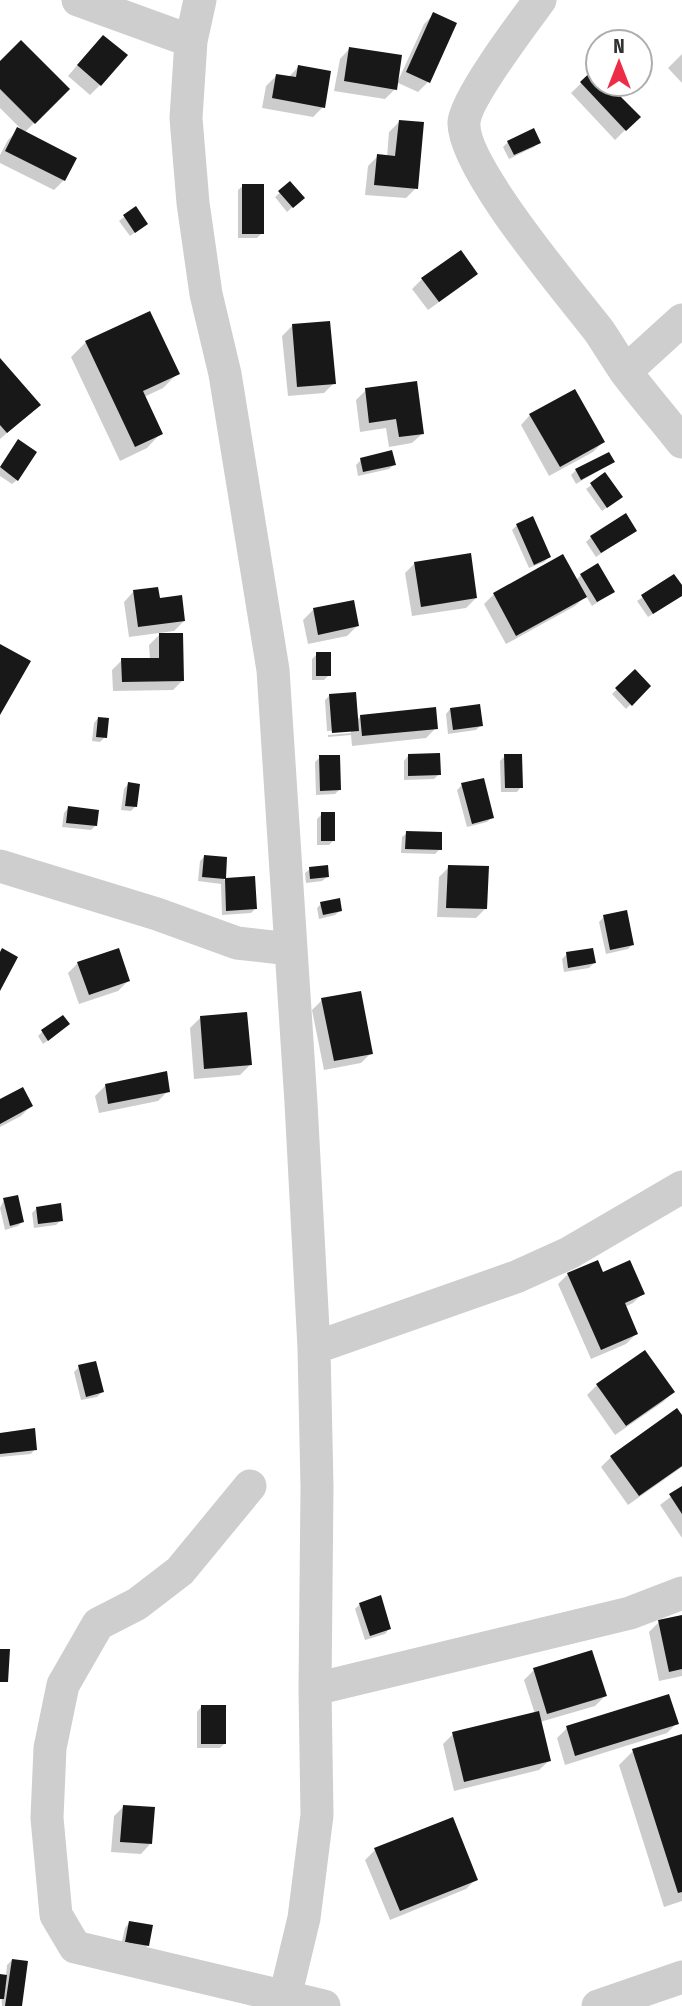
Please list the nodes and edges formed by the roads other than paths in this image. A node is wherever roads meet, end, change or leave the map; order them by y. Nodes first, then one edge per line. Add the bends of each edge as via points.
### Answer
1 (78, 0) edge
2 (200, 0) edge
3 (540, 0) edge
4 (191, 41) junction
5 (682, 320) edge
6 (625, 371) junction
7 (682, 442) edge
8 (0, 866) edge
9 (290, 949) junction
10 (682, 1187) edge
11 (314, 1348) junction
12 (250, 1486) dead end
13 (682, 1593) edge
14 (315, 1689) junction
15 (682, 1977) edge
16 (283, 2002) edge
17 (324, 2006) edge
18 (598, 2006) edge

1 - 4 street
2 - 4 street
3 - 6 street via 476,95 464,119 464,131 512,219
4 - 9 street via 187,118 193,203 273,670
5 - 6 street
6 - 7 street
8 - 9 street via 237,943
9 - 11 street
10 - 11 street via 569,1253 527,1272
11 - 14 street
12 - 16 street via 180,1571 137,1604 98,1624 62,1685 50,1748 47,1818 56,1915 75,1947
13 - 14 street via 630,1613
14 - 16 street via 317,1815 312,1870
15 - 18 street
16 - 17 street

